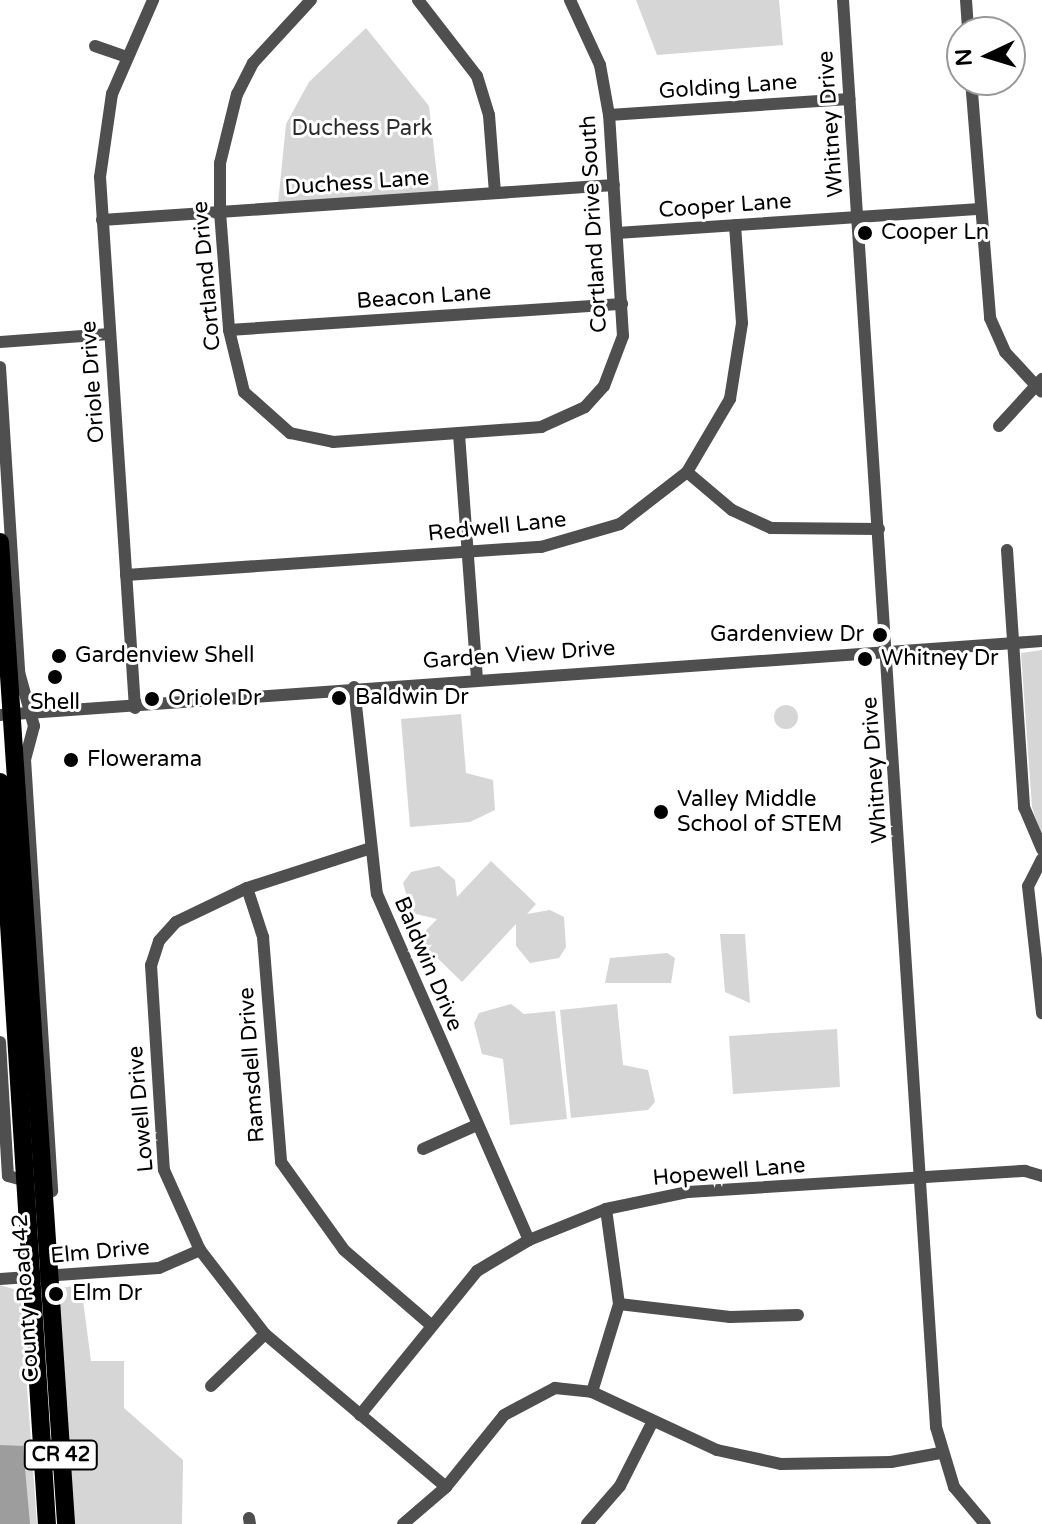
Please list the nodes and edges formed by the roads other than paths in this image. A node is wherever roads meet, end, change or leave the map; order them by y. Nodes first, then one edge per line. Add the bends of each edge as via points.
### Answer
1 (153, 0) edge
2 (311, 0) edge
3 (418, 0) edge
4 (570, 0) edge
5 (843, 0) edge
6 (95, 46) dead end
7 (124, 56) junction
8 (972, 96) edge
9 (849, 99) junction
10 (609, 115) junction
11 (614, 185) junction
12 (495, 193) junction
13 (980, 209) junction
14 (220, 212) junction
15 (857, 217) junction
16 (102, 220) junction
17 (735, 225) junction
18 (617, 233) junction
19 (622, 304) junction
20 (229, 330) junction
21 (110, 334) junction
22 (0, 342) edge
23 (0, 367) edge
24 (1040, 386) edge
25 (999, 426) dead end
26 (459, 434) junction
27 (687, 472) junction
28 (879, 529) junction
29 (0, 542) edge
30 (1007, 550) dead end
31 (467, 552) junction
32 (126, 575) junction
33 (1042, 641) edge
34 (1013, 643) junction
35 (887, 652) junction
36 (477, 678) junction
37 (354, 687) junction
38 (135, 708) junction
39 (32, 713) junction
40 (6, 715) edge
41 (0, 782) edge
42 (368, 849) junction
43 (1042, 849) edge
44 (1042, 859) edge
45 (247, 888) junction
46 (1042, 1013) edge
47 (0, 1042) edge
48 (477, 1125) junction
49 (423, 1149) dead end
50 (1042, 1176) edge
51 (922, 1177) junction
52 (23, 1180) junction
53 (43, 1197) junction
54 (606, 1209) junction
55 (529, 1240) junction
56 (200, 1250) junction
57 (49, 1277) junction
58 (29, 1278) junction
59 (0, 1279) edge
60 (619, 1304) junction
61 (798, 1315) dead end
62 (431, 1325) junction
63 (265, 1334) junction
64 (211, 1386) dead end
65 (592, 1392) junction
66 (360, 1415) junction
67 (653, 1421) junction
68 (940, 1453) junction
69 (446, 1487) junction
70 (47, 1524) edge
71 (66, 1524) edge
72 (403, 1524) edge
73 (587, 1524) edge
74 (985, 1524) edge

1 - 7 street, Oriole Drive
2 - 14 street, Cortland Drive via 253,63 237,94 220,163
3 - 12 street via 477,76 489,115
4 - 10 street, Cortland Drive South via 600,65
5 - 9 street, Whitney Drive
6 - 7 street
7 - 16 street, Oriole Drive via 104,135
8 - 13 street
9 - 10 street, Golding Lane
9 - 15 street, Whitney Drive
10 - 11 street, Cortland Drive South
11 - 12 street, Duchess Lane
11 - 18 street, Cortland Drive South
12 - 14 street, Duchess Lane
13 - 15 street, Cooper Lane
13 - 24 street via 990,318 1005,352
14 - 16 street, Duchess Lane
14 - 20 street, Cortland Drive
15 - 17 street, Cooper Lane
15 - 28 street, Whitney Drive
16 - 21 street, Oriole Drive
17 - 18 street, Cooper Lane
17 - 27 street, Redwell Lane via 738,369 719,424
18 - 19 street, Cortland Drive South
19 - 20 street, Beacon Lane
19 - 26 street, Cortland Drive South via 617,362 585,407 541,427
20 - 26 street, Cortland Drive via 244,392 290,433 333,442
21 - 22 street
21 - 32 street, Oriole Drive
23 - 39 street via 19,672
24 - 25 street
26 - 31 street
27 - 28 street via 732,510 771,528
27 - 31 street, Redwell Lane via 647,508 595,535
28 - 35 street, Whitney Drive
29 - 40 highway, County Road 42 / CR 42
30 - 34 street
31 - 32 street, Redwell Lane
31 - 36 street
32 - 38 street, Oriole Drive
33 - 34 street, Garden View Drive
34 - 35 street, Garden View Drive
34 - 43 street via 1024,807
35 - 36 street, Garden View Drive
35 - 51 street, Whitney Drive
36 - 37 street, Garden View Drive
37 - 38 street, Garden View Drive
37 - 42 street, Baldwin Drive
38 - 39 street, Garden View Drive
39 - 40 street, Garden View Drive
39 - 53 street via 25,759 52,1192
40 - 53 highway, County Road 42 / CR 42
41 - 52 highway, County Road 42 / CR 42
42 - 45 street, Lowell Drive via 310,862
42 - 48 street, Baldwin Drive via 392,938
44 - 46 street via 1028,886
45 - 56 street, Lowell Drive via 176,922 151,965 164,1170
45 - 62 street, Ramsdell Drive via 263,937 281,1162 344,1250
47 - 52 street via 8,1176
48 - 49 street
48 - 55 street, Baldwin Drive
50 - 51 street, Hopewell Lane
51 - 54 street, Hopewell Lane via 688,1192
51 - 68 street, Whitney Drive
52 - 58 highway, County Road 42 / CR 42
53 - 57 highway, County Road 42 / CR 42
54 - 55 street, Hopewell Lane
54 - 60 street
55 - 62 street, Hopewell Lane via 477,1271
56 - 57 street, Elm Drive via 159,1268
56 - 63 street, Lowell Drive
57 - 58 street, Elm Drive
57 - 71 highway, County Road 42 / CR 42
58 - 59 street, Elm Drive
58 - 70 highway, County Road 42 / CR 42
60 - 61 street via 730,1317
60 - 65 street
62 - 66 street, Hopewell Lane
63 - 64 street
63 - 66 street, Lowell Drive
65 - 67 street
65 - 69 street via 555,1388 521,1401
66 - 69 street, Lowell Drive
67 - 68 street via 717,1450 781,1464 891,1462
67 - 73 street via 620,1486
68 - 74 street, Whitney Drive via 954,1487
69 - 72 street

